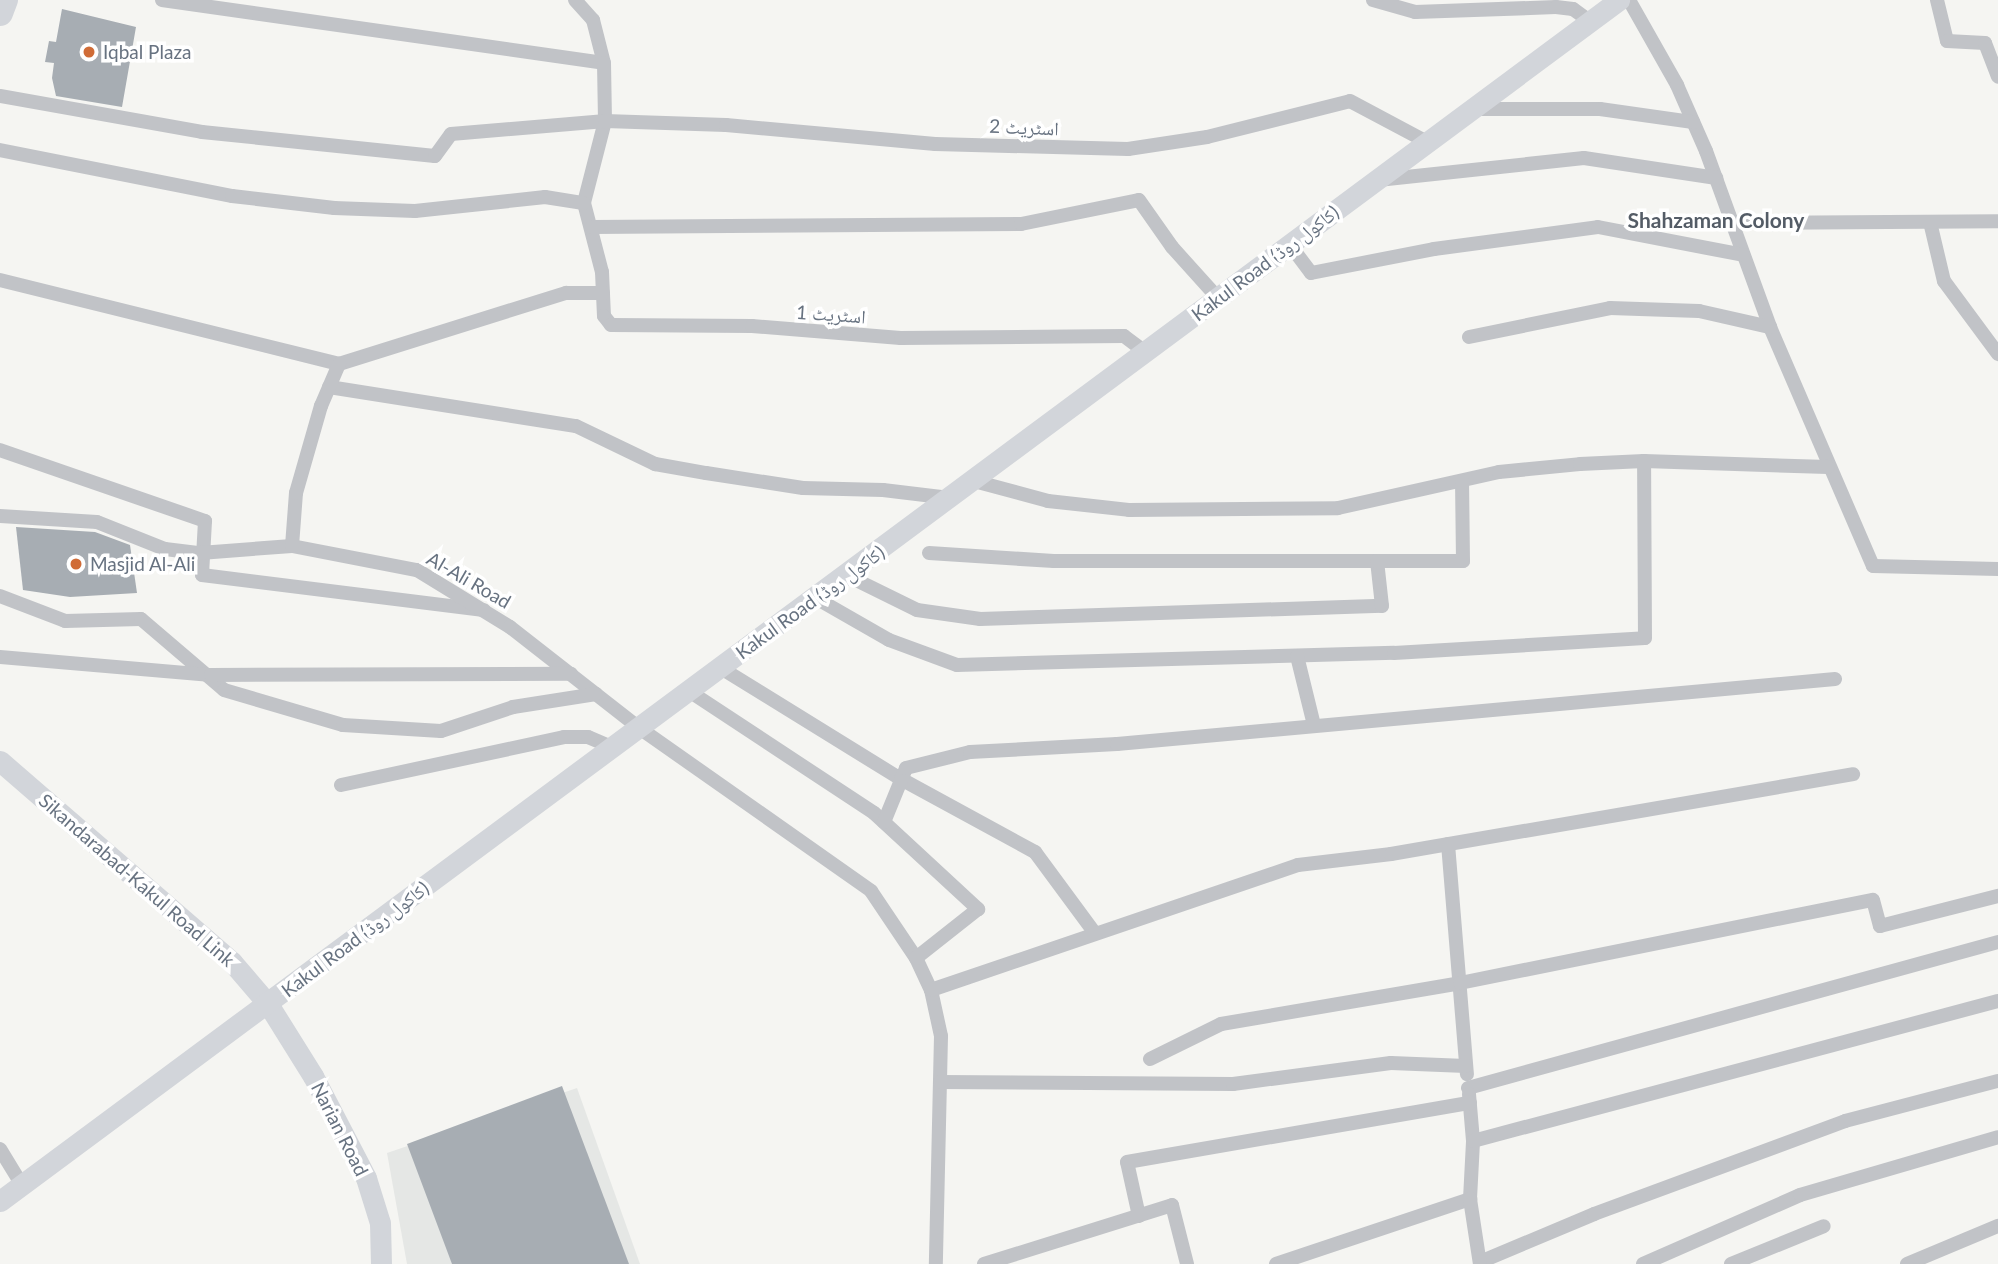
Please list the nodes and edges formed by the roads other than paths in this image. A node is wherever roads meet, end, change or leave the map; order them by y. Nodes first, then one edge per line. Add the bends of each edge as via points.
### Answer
1 (5, 0) edge
2 (162, 0) edge
3 (575, 0) edge
4 (1373, 0) edge
5 (1619, 0) edge
6 (1629, 0) edge
7 (1937, 0) edge
8 (0, 13) edge
9 (1591, 22) junction
10 (604, 63) junction
11 (1998, 77) edge
12 (0, 96) edge
13 (1471, 109) junction
14 (605, 121) junction
15 (1693, 122) junction
16 (1427, 142) junction
17 (0, 150) edge
18 (1716, 178) junction
19 (1377, 180) junction
20 (584, 203) junction
21 (1998, 221) edge
22 (1930, 222) junction
23 (1731, 223) junction
24 (592, 227) junction
25 (1290, 245) junction
26 (1743, 255) junction
27 (0, 280) edge
28 (603, 293) junction
29 (1217, 298) junction
30 (1770, 327) junction
31 (1469, 337) dead end
32 (1145, 352) junction
33 (1998, 354) edge
34 (339, 364) junction
35 (329, 387) junction
36 (0, 450) edge
37 (1644, 461) junction
38 (1828, 467) junction
39 (974, 481) junction
40 (1462, 481) junction
41 (950, 498) junction
42 (0, 516) edge
43 (292, 546) junction
44 (200, 553) junction
45 (929, 553) dead end
46 (1377, 561) junction
47 (1998, 569) edge
48 (846, 575) junction
49 (0, 596) edge
50 (814, 597) junction
51 (486, 610) junction
52 (1297, 656) junction
53 (0, 657) edge
54 (721, 668) junction
55 (571, 674) junction
56 (204, 675) junction
57 (1835, 678) dead end
58 (689, 691) junction
59 (596, 694) junction
60 (1314, 725) junction
61 (638, 727) junction
62 (612, 747) junction
63 (0, 761) edge
64 (1853, 774) dead end
65 (901, 779) junction
66 (341, 785) dead end
67 (884, 822) junction
68 (1448, 844) junction
69 (1998, 896) edge
70 (1094, 932) junction
71 (1998, 942) edge
72 (916, 958) junction
73 (1460, 984) junction
74 (931, 990) junction
75 (1998, 1001) edge
76 (268, 1004) junction
77 (1150, 1059) dead end
78 (1466, 1066) junction
79 (1998, 1081) edge
80 (940, 1082) junction
81 (1468, 1088) junction
82 (1470, 1103) junction
83 (1998, 1137) edge
84 (1473, 1141) junction
85 (0, 1149) edge
86 (22, 1185) junction
87 (1471, 1199) junction
88 (0, 1201) edge
89 (1139, 1216) junction
90 (1824, 1226) dead end
91 (1998, 1226) edge
92 (1480, 1263) edge
93 (380, 1264) edge
94 (936, 1264) edge
95 (984, 1264) edge
96 (1187, 1264) edge
97 (1276, 1264) edge
98 (1643, 1264) edge
99 (1731, 1264) edge
100 (1907, 1264) edge

1 - 8 highway
2 - 10 street
3 - 10 street via 593,20
4 - 9 street via 1415,12 1556,7 1573,9
5 - 9 main road, Kakul Road (کاکول روڈ)
6 - 15 street
7 - 11 street via 1947,41 1985,43
9 - 13 main road, Kakul Road (کاکول روڈ)
10 - 14 street
12 - 14 street, اسٹریٹ 2 via 202,132 435,156 451,134
13 - 15 street via 1601,109
13 - 16 main road, Kakul Road (کاکول روڈ)
14 - 16 street, اسٹریٹ 2 via 726,125 935,144 1128,149 1207,137 1350,101
14 - 20 street
15 - 18 street
16 - 19 main road, Kakul Road (کاکول روڈ)
17 - 20 street via 232,196 334,208 415,211 545,197
18 - 19 street via 1584,158
18 - 23 street
19 - 25 main road, Kakul Road (کاکول روڈ)
20 - 24 street, اسٹریٹ 1
21 - 22 street
22 - 23 street
22 - 33 street via 1944,281
23 - 26 street
24 - 28 street, اسٹریٹ 1
24 - 29 street via 1021,224 1139,200
25 - 26 street via 1311,273 1434,249 1598,227
25 - 29 main road, Kakul Road (کاکول روڈ)
26 - 30 street
27 - 34 street
28 - 32 street, اسٹریٹ 1 via 604,316 611,325 752,326 901,338 1124,335
28 - 34 street via 566,293
29 - 32 main road, Kakul Road (کاکول روڈ)
30 - 31 street via 1699,311 1610,308
30 - 38 street
32 - 39 main road, Kakul Road (کاکول روڈ)
34 - 35 street
35 - 41 street via 576,426 655,464 803,488 883,489
35 - 43 street via 296,493
36 - 44 street via 205,521
37 - 38 street
37 - 40 street via 1499,471
37 - 52 street via 1645,638
38 - 47 street via 1873,566
39 - 40 street via 1048,501 1129,510 1338,508
39 - 41 main road, Kakul Road (کاکول روڈ)
40 - 46 street via 1463,561
41 - 48 main road, Kakul Road (کاکول روڈ)
42 - 44 street, Al-Ali Road via 97,522 165,549
43 - 44 street, Al-Ali Road
43 - 51 street, Al-Ali Road via 417,570
44 - 51 street via 202,575
45 - 46 street via 1067,562
46 - 48 street via 1382,606 980,619 917,610
48 - 50 main road, Kakul Road (کاکول روڈ)
49 - 56 street via 65,621 141,619
50 - 52 street via 889,640 957,665
50 - 54 main road, Kakul Road (کاکول روڈ)
51 - 55 street, Al-Ali Road
52 - 60 street
53 - 56 street
54 - 58 main road, Kakul Road (کاکول روڈ)
54 - 65 street
55 - 56 street
55 - 59 street, Al-Ali Road
56 - 59 street via 224,690 343,725 441,731 513,707
57 - 60 street
58 - 61 main road, Kakul Road (کاکول روڈ)
58 - 67 street
59 - 61 street, Al-Ali Road
60 - 65 street via 1117,744 970,752 906,768
61 - 62 main road, Kakul Road (کاکول روڈ)
61 - 72 street, Al-Ali Road via 871,891
62 - 66 street via 588,737 564,737
62 - 76 main road, Kakul Road (کاکول روڈ)
63 - 76 main road, Sikandarabad-Kakul Road Link via 232,961
64 - 68 street
65 - 67 street
65 - 70 street via 1035,852
67 - 72 street via 978,909
68 - 70 street via 1298,865
68 - 73 street
69 - 73 street via 1880,926 1873,900
70 - 74 street
71 - 81 street
72 - 74 street, Al-Ali Road
73 - 77 street via 1221,1024
73 - 78 street
74 - 80 street, Al-Ali Road via 941,1036
75 - 84 street
76 - 86 main road, Kakul Road (کاکول روڈ)
76 - 93 main road, Narian Road via 366,1178 380,1223
78 - 80 street via 1391,1063 1233,1084
78 - 81 street
79 - 92 street via 1845,1121 1594,1214
80 - 94 street, Al-Ali Road
81 - 82 street
82 - 84 street
82 - 89 street via 1127,1162
83 - 98 street via 1800,1195
84 - 87 street
85 - 86 street
86 - 88 main road, Kakul Road (کاکول روڈ)
87 - 92 street
87 - 97 street
89 - 95 street
89 - 96 street via 1172,1205
90 - 99 street
91 - 100 street

